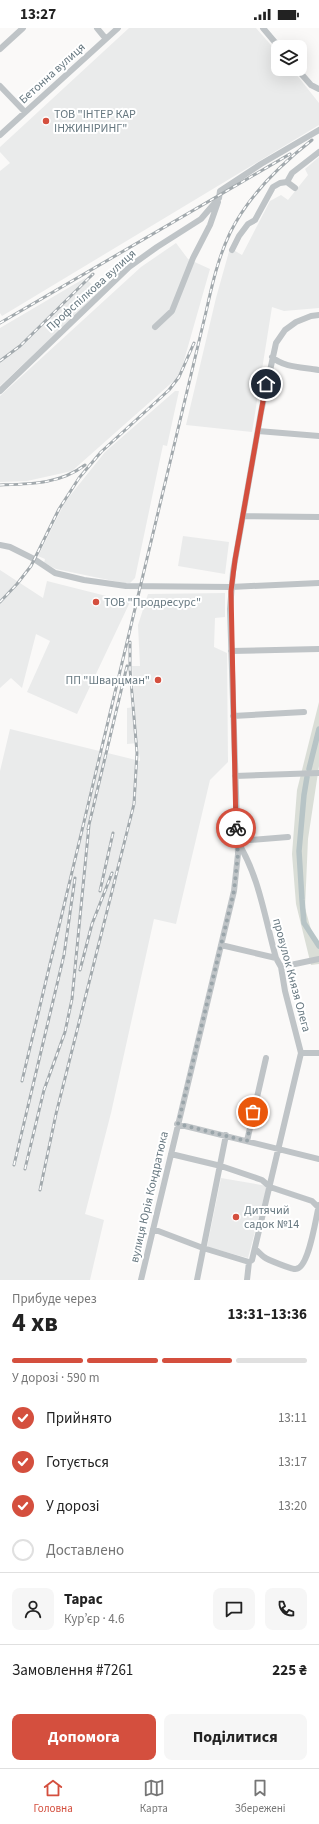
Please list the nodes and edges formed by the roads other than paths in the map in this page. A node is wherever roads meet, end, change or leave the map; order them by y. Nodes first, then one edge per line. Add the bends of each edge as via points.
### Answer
1 (23, 28) edge
2 (96, 28) edge
3 (118, 28) edge
4 (263, 28) edge
5 (106, 39) junction
6 (273, 40) edge
7 (0, 49) edge
8 (303, 76) edge
9 (0, 86) edge
10 (319, 89) edge
11 (25, 112) junction
12 (319, 130) edge
13 (0, 135) edge
14 (319, 152) edge
15 (287, 182) junction
16 (295, 188) dead end
17 (219, 198) junction
18 (232, 250) dead end
19 (319, 315) edge
20 (155, 327) dead end
21 (272, 357) junction
22 (319, 370) edge
23 (0, 391) edge
24 (258, 431) junction
25 (319, 436) edge
26 (243, 516) junction
27 (319, 517) edge
28 (0, 544) edge
29 (319, 583) edge
30 (231, 587) junction
31 (319, 649) edge
32 (231, 651) junction
33 (304, 712) dead end
34 (233, 716) junction
35 (319, 773) edge
36 (235, 776) junction
37 (288, 837) dead end
38 (237, 841) junction
39 (221, 945) junction
40 (276, 958) junction
41 (319, 959) edge
42 (281, 967) junction
43 (301, 1053) junction
44 (319, 1053) edge
45 (266, 1058) dead end
46 (178, 1124) junction
47 (226, 1136) junction
48 (247, 1141) junction
49 (279, 1150) junction
50 (171, 1154) junction
51 (319, 1159) edge
52 (221, 1166) junction
53 (270, 1187) junction
54 (319, 1206) edge
55 (152, 1229) junction
56 (316, 1234) edge
57 (203, 1248) junction
58 (255, 1249) junction
59 (249, 1262) junction
60 (141, 1280) edge
61 (197, 1280) edge
62 (247, 1280) edge

1 - 7 street
2 - 5 street
3 - 5 street, Бетонна вулиця
4 - 6 street
5 - 11 street, Бетонна вулиця
8 - 10 street
9 - 11 street
11 - 13 street, Бетонна вулиця
12 - 17 street, Профспілкова вулиця via 220,191
14 - 15 street via 292,173
15 - 16 street
15 - 18 street via 273,188 255,220 238,236
17 - 20 street via 210,225 193,258 172,311
17 - 23 street, Профспілкова вулиця via 201,219 129,267
19 - 21 street, вулиця Юрія Кондратюка via 303,318 285,330 276,343
21 - 22 street via 286,365
21 - 24 street, вулиця Юрія Кондратюка
24 - 25 street
24 - 26 street, вулиця Юрія Кондратюка
26 - 27 street
26 - 30 street, вулиця Юрія Кондратюка
28 - 30 street via 34,559 55,573 84,580 139,587
29 - 30 street
30 - 32 street, вулиця Юрія Кондратюка
31 - 32 street
32 - 34 street, вулиця Юрія Кондратюка
33 - 34 street
34 - 36 street, вулиця Юрія Кондратюка
35 - 36 street
36 - 38 street, вулиця Юрія Кондратюка
37 - 38 street
38 - 39 street, вулиця Юрія Кондратюка via 234,891
38 - 40 street, провулок Князя Олега via 252,872
39 - 40 street
39 - 46 street, вулиця Юрія Кондратюка
40 - 42 street, провулок Князя Олега
41 - 42 street
42 - 43 street, провулок Князя Олега
43 - 44 street
43 - 49 street, провулок Князя Олега
45 - 48 street
46 - 47 street
46 - 50 street, вулиця Юрія Кондратюка
47 - 48 street
47 - 52 street
48 - 49 street
49 - 51 street
49 - 53 street, провулок Князя Олега
50 - 52 street
50 - 55 street, вулиця Юрія Кондратюка
52 - 53 street via 262,1180
52 - 57 street
53 - 54 street via 312,1201
53 - 58 street, провулок Князя Олега
54 - 56 street
55 - 57 street
55 - 60 street, вулиця Юрія Кондратюка
56 - 58 street via 302,1267 296,1269 263,1257 261,1252
57 - 59 street
57 - 61 street
58 - 59 street, провулок Князя Олега
59 - 62 street, провулок Князя Олега

